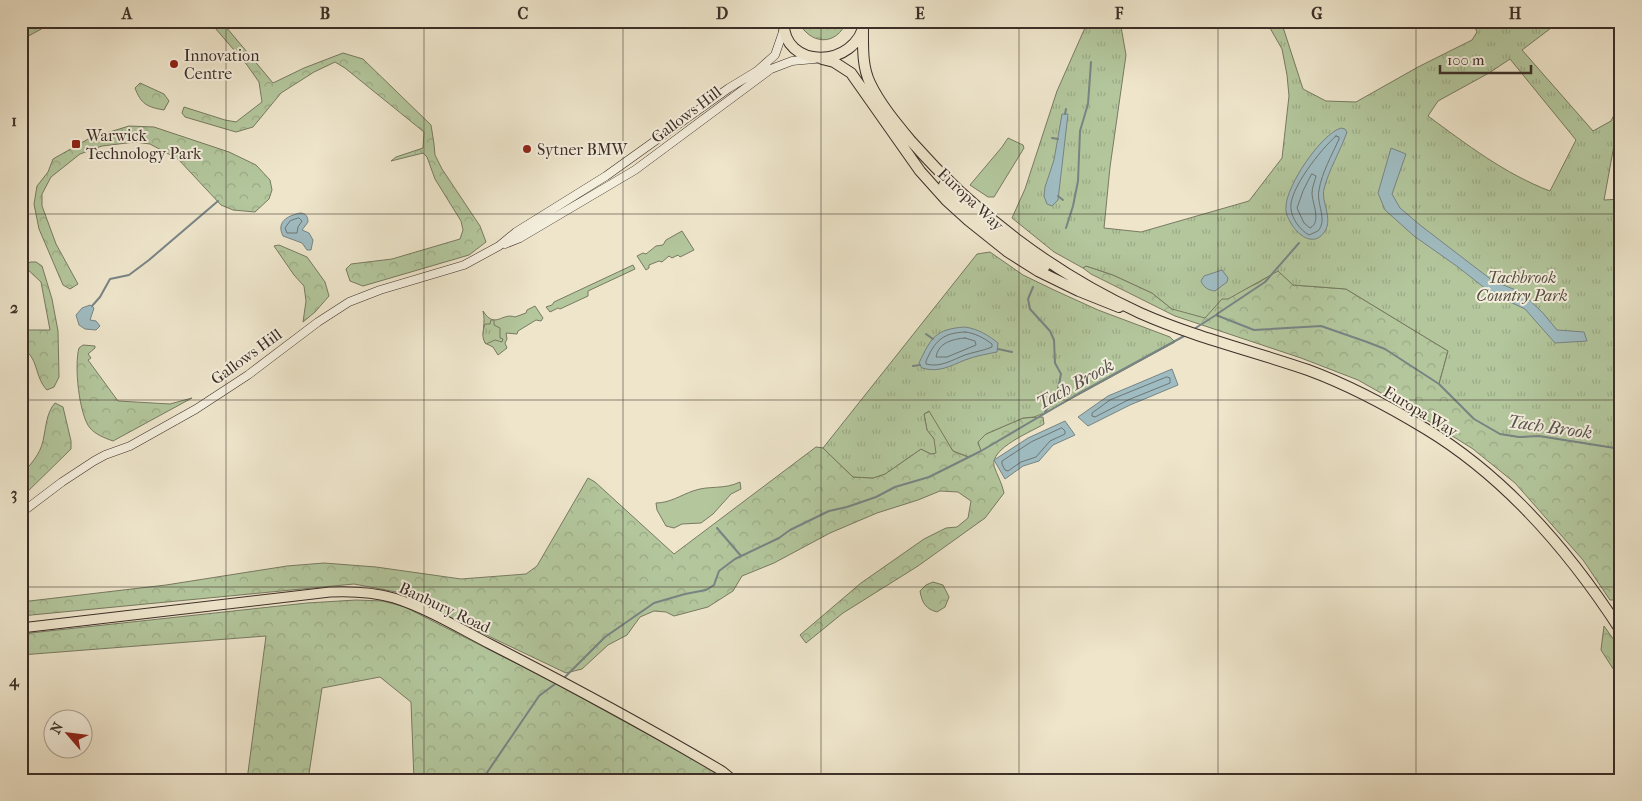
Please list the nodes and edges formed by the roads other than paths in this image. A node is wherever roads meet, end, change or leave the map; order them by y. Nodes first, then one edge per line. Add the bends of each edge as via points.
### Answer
1 (864, 23) edge
2 (784, 24) edge
3 (819, 59) junction
4 (903, 131) junction
5 (988, 216) junction
6 (986, 235) junction
7 (499, 246) junction
8 (1108, 303) junction
9 (1139, 312) junction
10 (21, 513) edge
11 (21, 628) edge
12 (1621, 631) edge
13 (733, 780) edge

1 - 3 highway via 856,41 848,49
1 - 4 highway, Europa Way via 865,69 869,82
2 - 3 highway, Europa Way via 796,49
2 - 7 street, Gallows Hill via 774,55 757,71
3 - 6 highway, Europa Way via 834,62 851,73 920,172
3 - 7 street, Gallows Hill via 792,61 771,69 612,185 520,238
4 - 5 highway, Europa Way via 937,169
4 - 6 highway via 914,152 979,220
5 - 8 highway via 991,229 1008,242
5 - 9 highway, Europa Way via 1047,260
6 - 8 highway, Europa Way via 1038,271
7 - 10 street, Gallows Hill via 464,265 380,290 341,307 196,409 130,446 94,461
8 - 9 highway, Europa Way
9 - 12 highway, Europa Way via 1336,382 1400,414 1449,445 1536,519 1588,582
11 - 13 main road, Banbury Road via 320,593 378,594 430,613 513,656 684,749

